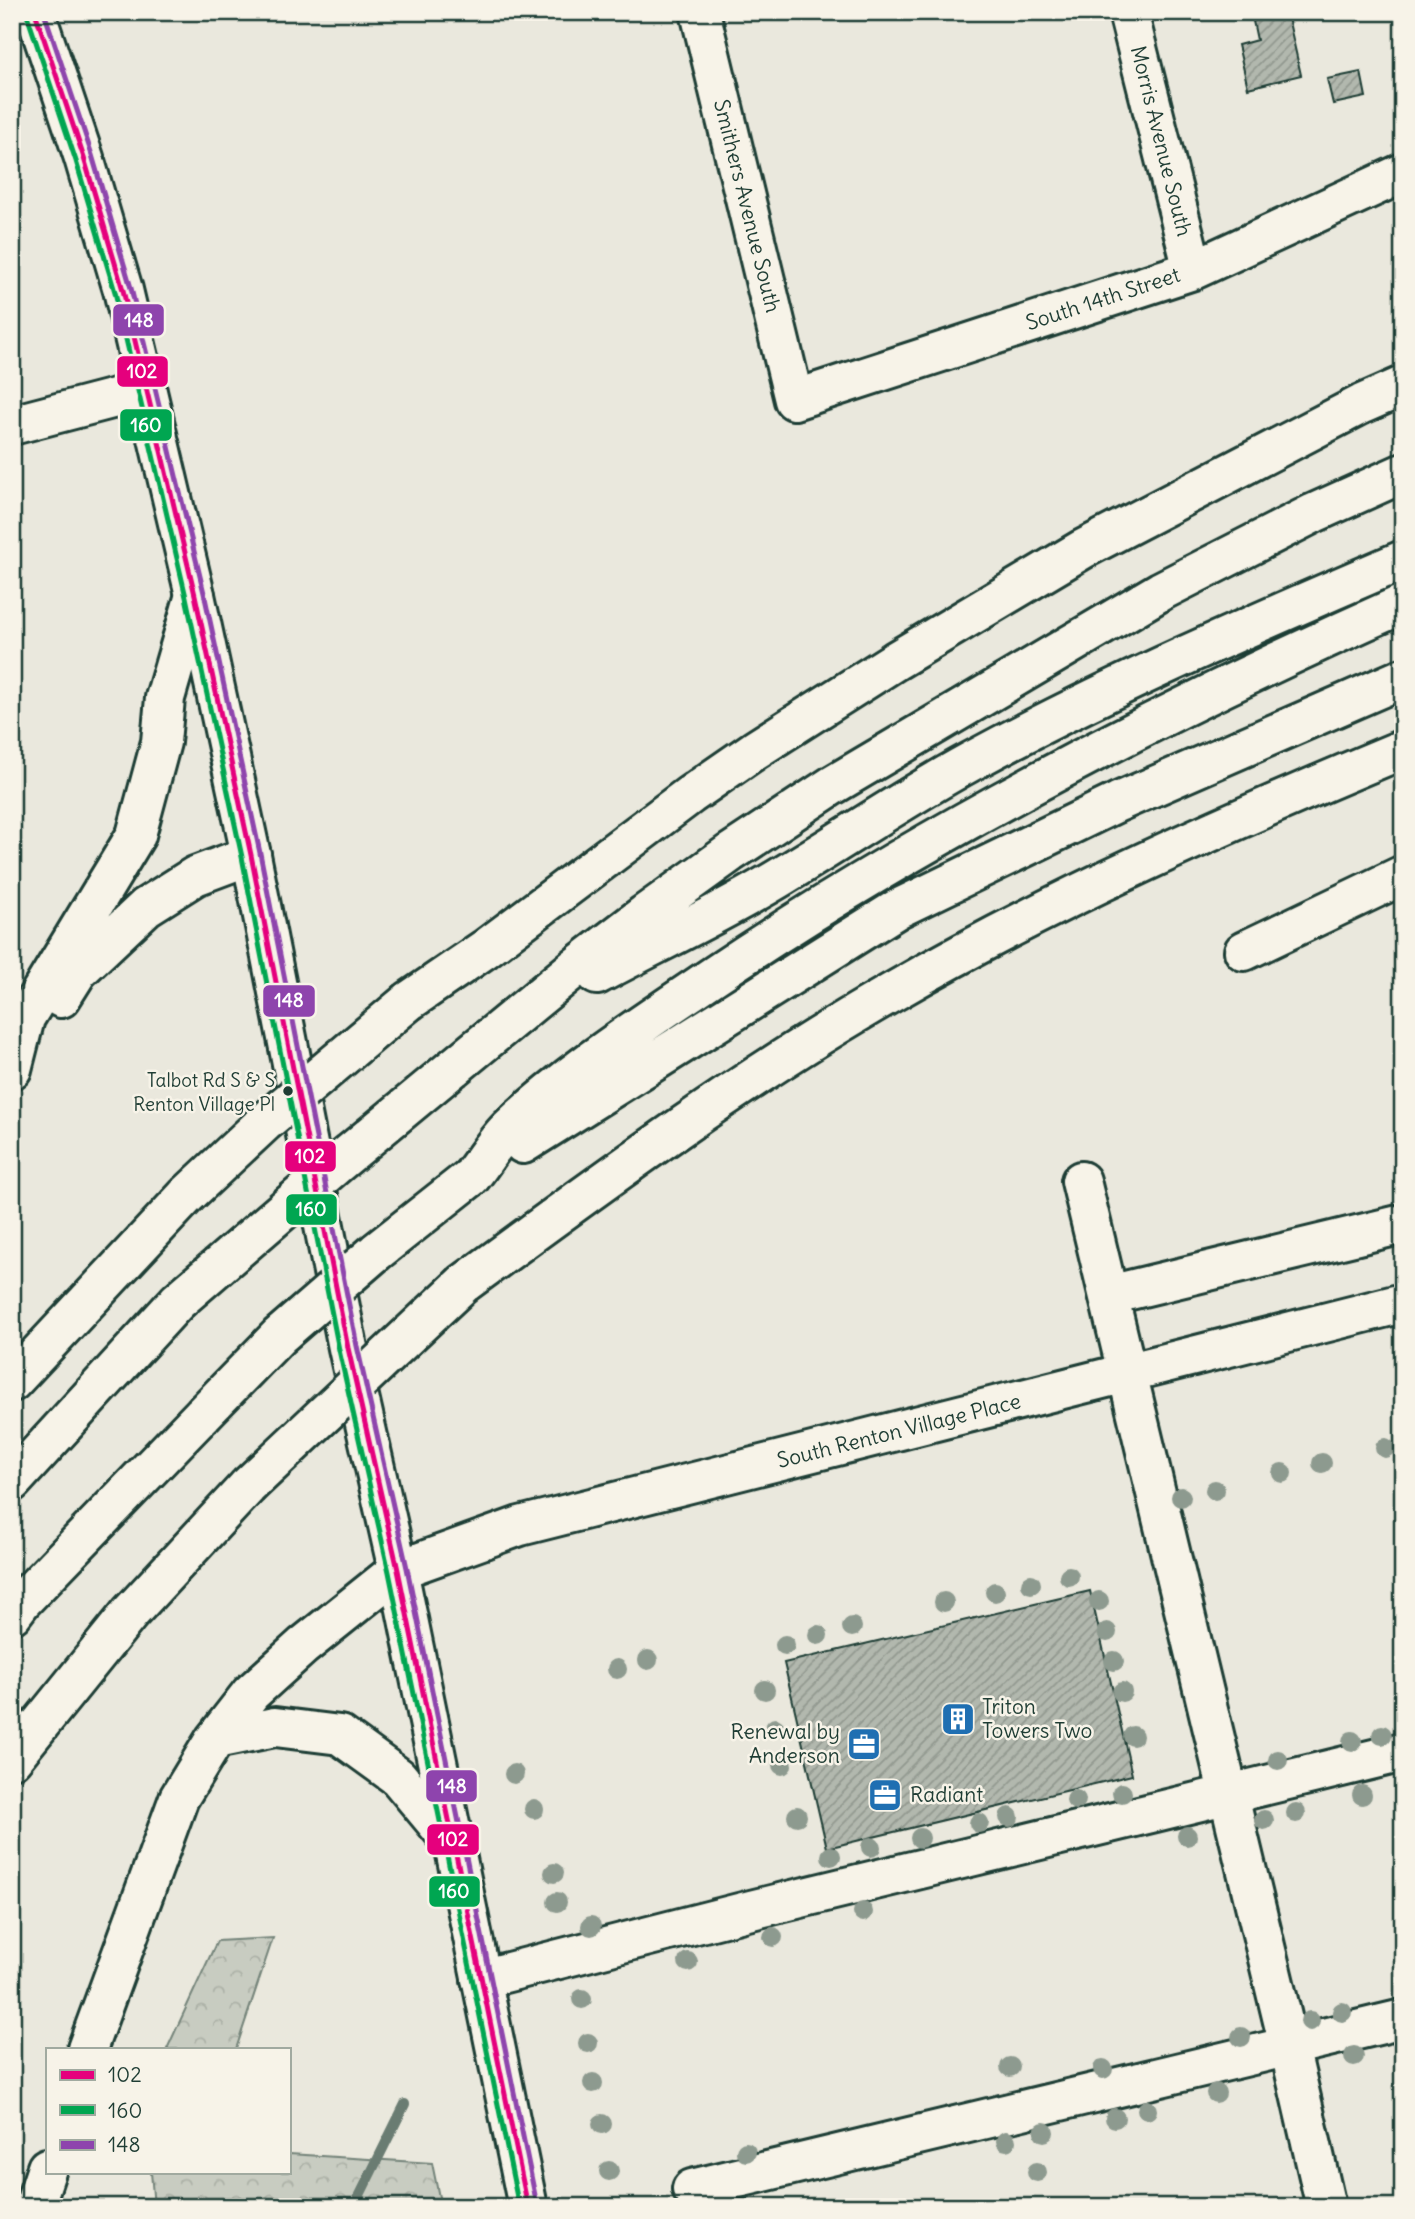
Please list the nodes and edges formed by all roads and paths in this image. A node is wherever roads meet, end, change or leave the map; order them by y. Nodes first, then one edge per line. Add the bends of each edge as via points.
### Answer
1 (35, 12) edge
2 (700, 12) edge
3 (1128, 12) edge
4 (1403, 173) edge
5 (1193, 270) junction
6 (1403, 386) edge
7 (146, 390) junction
8 (794, 400) joint
9 (12, 425) edge
10 (1403, 473) edge
11 (1403, 560) edge
12 (195, 595) junction
13 (1403, 604) edge
14 (1403, 678) edge
15 (1403, 749) edge
16 (251, 855) junction
17 (1403, 875) edge
18 (1244, 951) dead end
19 (509, 1021) junction
20 (12, 1069) edge
21 (12, 1075) edge
22 (471, 1177) junction
23 (1081, 1181) dead end
24 (1403, 1224) edge
25 (1109, 1295) junction
26 (1403, 1303) edge
27 (1128, 1373) junction
28 (12, 1382) edge
29 (12, 1482) edge
30 (398, 1570) junction
31 (12, 1614) edge
32 (215, 1739) junction
33 (1403, 1752) edge
34 (12, 1759) edge
35 (1228, 1793) junction
36 (453, 1843) junction
37 (481, 1979) junction
38 (1403, 2020) edge
39 (1289, 2046) junction
40 (87, 2048) edge
41 (46, 2171) edge
42 (692, 2189) dead end
43 (34, 2207) edge
44 (528, 2207) edge
45 (1326, 2207) edge

1 - 7 main road via 123,290
2 - 8 main road, Smithers Avenue South
3 - 5 main road, Morris Avenue South
4 - 5 main road, South 14th Street
5 - 8 main road, South 14th Street
6 - 28 main road, bridge via 1083,550 895,661 690,795 409,1001 273,1115 187,1195
7 - 9 main road
7 - 12 main road
10 - 19 main road via 1161,591 893,749 730,853
11 - 19 main road via 1067,711 877,815 783,876
12 - 16 main road
12 - 20 main road via 165,698 161,742 136,835 25,1018
13 - 22 main road via 1054,773 786,927 643,1021 579,1070 507,1130
14 - 22 main road via 1118,802 897,909
15 - 34 main road, bridge via 1089,888 890,993 727,1094 463,1284 248,1486 130,1613
16 - 21 main road via 195,876 146,907 78,971
16 - 30 main road via 348,1348
17 - 18 main road
19 - 29 main road, bridge via 178,1301
22 - 31 main road, bridge via 279,1336
23 - 25 main road
24 - 25 main road
25 - 27 main road
26 - 27 main road, South Renton Village Place
27 - 30 main road, South Renton Village Place via 520,1527
27 - 35 main road
30 - 32 main road, South Renton Village Place via 251,1693
30 - 36 main road
32 - 36 main road via 275,1727 340,1735 398,1777
32 - 40 main road, South Renton Village Place via 179,1798
33 - 35 main road
35 - 37 main road
35 - 39 main road
36 - 37 main road
37 - 44 main road
38 - 39 main road
39 - 42 main road
39 - 45 main road
41 - 43 main road

